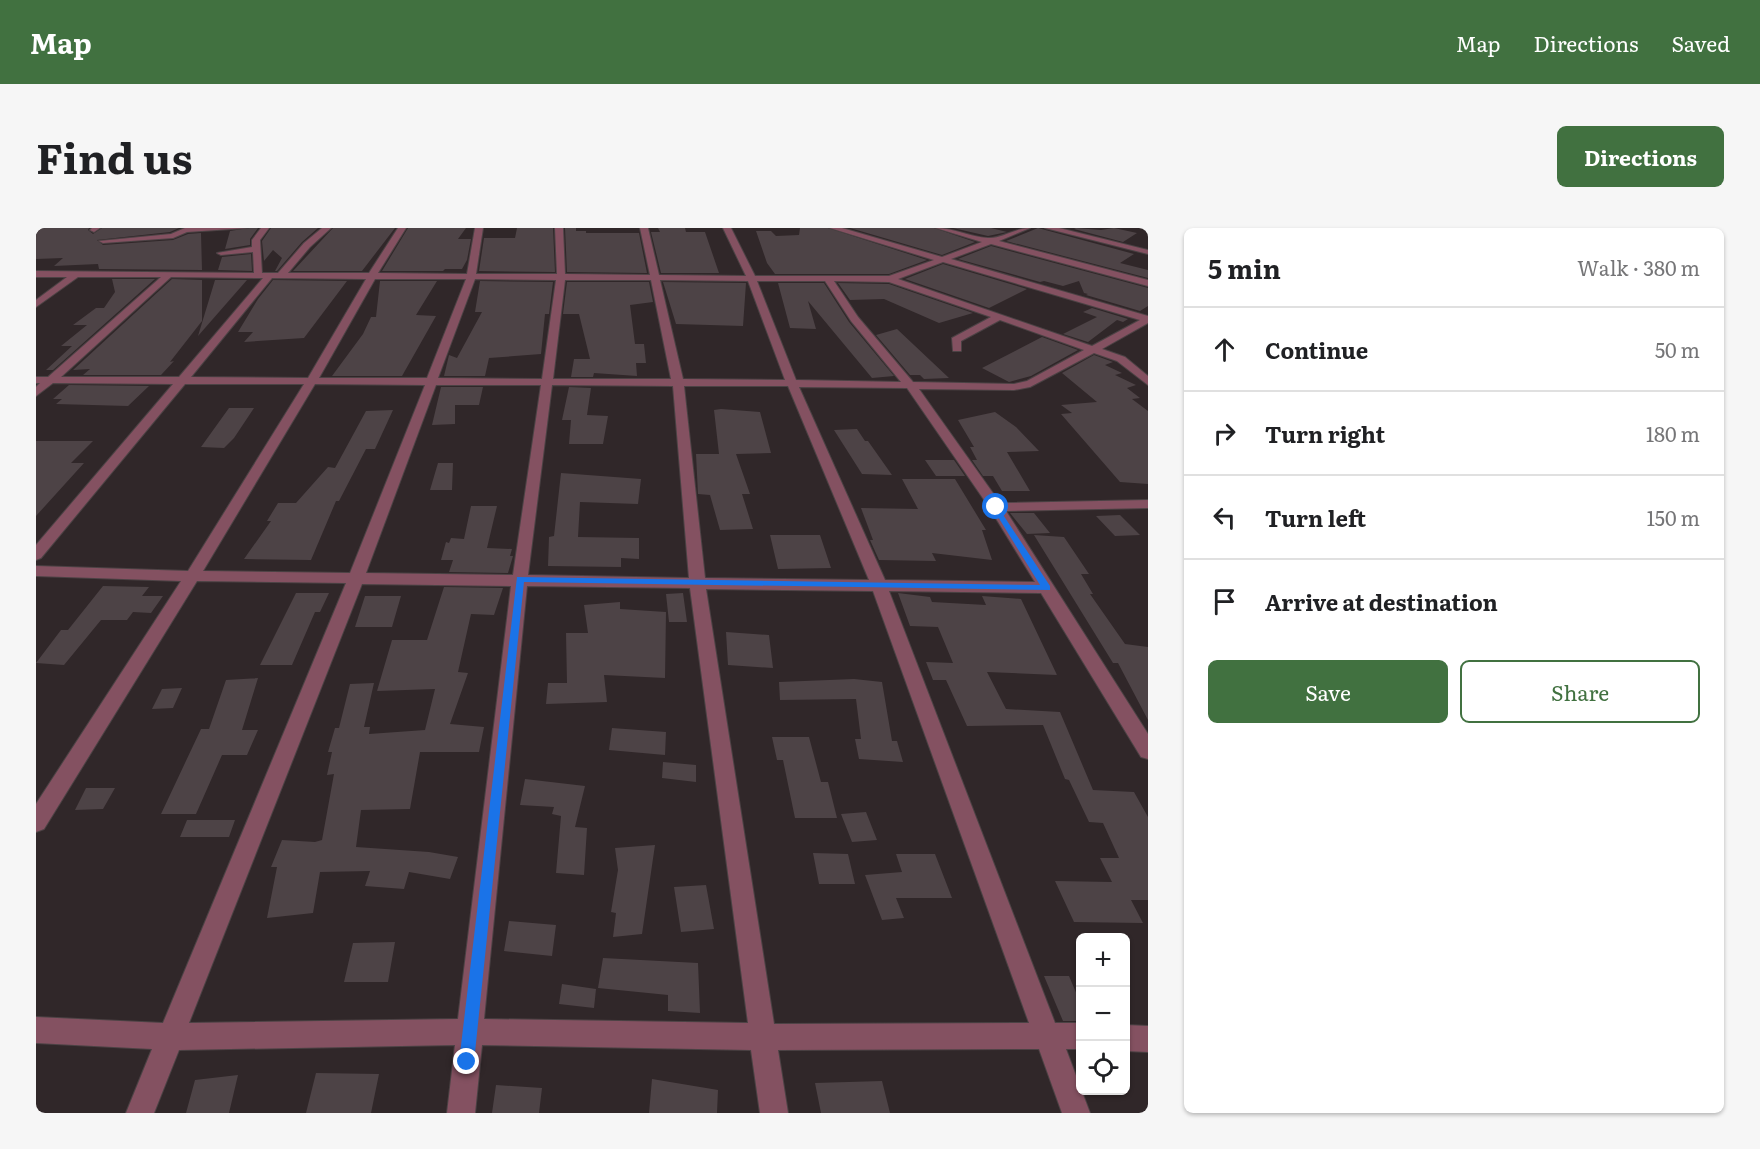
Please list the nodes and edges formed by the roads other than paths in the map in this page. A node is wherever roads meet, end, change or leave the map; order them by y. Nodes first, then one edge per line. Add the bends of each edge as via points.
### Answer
1 (243, 228) edge
2 (265, 228) edge
3 (327, 228) edge
4 (402, 228) edge
5 (479, 228) edge
6 (559, 228) edge
7 (644, 228) edge
8 (727, 228) edge
9 (834, 228) edge
10 (940, 228) edge
11 (1026, 228) edge
12 (1049, 228) edge
13 (183, 229) edge
14 (103, 241) dead end
15 (991, 242) junction
16 (257, 249) junction
17 (1148, 252) edge
18 (221, 253) dead end
19 (945, 260) junction
20 (36, 274) edge
21 (76, 274) junction
22 (170, 274) junction
23 (258, 274) junction
24 (277, 274) junction
25 (371, 275) junction
26 (561, 276) junction
27 (751, 276) junction
28 (471, 277) junction
29 (656, 277) junction
30 (827, 278) junction
31 (890, 279) junction
32 (1148, 283) edge
33 (36, 304) edge
34 (1000, 316) junction
35 (1148, 319) edge
36 (957, 348) dead end
37 (1096, 349) junction
38 (36, 380) edge
39 (52, 380) junction
40 (180, 381) junction
41 (312, 382) junction
42 (1148, 382) edge
43 (431, 383) junction
44 (547, 383) junction
45 (792, 383) junction
46 (678, 384) junction
47 (911, 386) junction
48 (36, 393) edge
49 (1148, 504) edge
50 (996, 507) junction
51 (36, 555) edge
52 (36, 571) edge
53 (194, 576) junction
54 (357, 576) junction
55 (520, 579) junction
56 (697, 582) junction
57 (879, 585) junction
58 (1047, 588) junction
59 (1148, 751) edge
60 (36, 822) edge
61 (36, 1030) edge
62 (470, 1032) junction
63 (1047, 1035) junction
64 (1076, 1036) edge
65 (170, 1037) junction
66 (764, 1037) junction
67 (1130, 1038) edge
68 (1148, 1039) edge
69 (140, 1113) edge
70 (460, 1113) edge
71 (774, 1113) edge
72 (1076, 1113) edge

1 - 13 street
2 - 16 street via 256,240
3 - 24 street
4 - 25 street
5 - 28 street
6 - 26 street
7 - 29 street
8 - 27 street
9 - 19 street
10 - 15 street
11 - 15 street
12 - 17 street
13 - 14 street via 173,236
15 - 19 street
15 - 32 street
16 - 18 street
16 - 23 street
19 - 31 street
19 - 35 street
20 - 21 street
21 - 22 street
21 - 33 street
22 - 23 street
22 - 39 street
23 - 24 street
24 - 25 street
24 - 40 street
25 - 28 street
25 - 41 street
26 - 28 street
26 - 29 street
26 - 44 street
27 - 29 street
27 - 30 street
27 - 45 street
28 - 43 street
29 - 46 street
30 - 31 street
30 - 47 street via 854,320
31 - 34 street
34 - 36 street via 956,339
34 - 37 street
35 - 37 street
37 - 42 street via 1121,359
37 - 47 street via 1030,384
38 - 39 street
39 - 40 street
39 - 48 street
40 - 41 street
40 - 51 street
41 - 43 street
41 - 53 street
43 - 44 street
43 - 54 street
44 - 46 street
44 - 55 street
45 - 46 street
45 - 47 street
45 - 57 street
46 - 56 street
47 - 50 street
49 - 50 street
50 - 58 street
52 - 53 street
53 - 54 street
53 - 60 street
54 - 55 street
54 - 65 street
55 - 56 street
55 - 62 street
56 - 57 street
56 - 66 street
57 - 58 street
57 - 63 street
58 - 59 street
61 - 65 street
62 - 65 street
62 - 66 street
62 - 70 street
63 - 64 street
63 - 66 street
63 - 72 street
65 - 69 street
66 - 71 street
67 - 68 street

